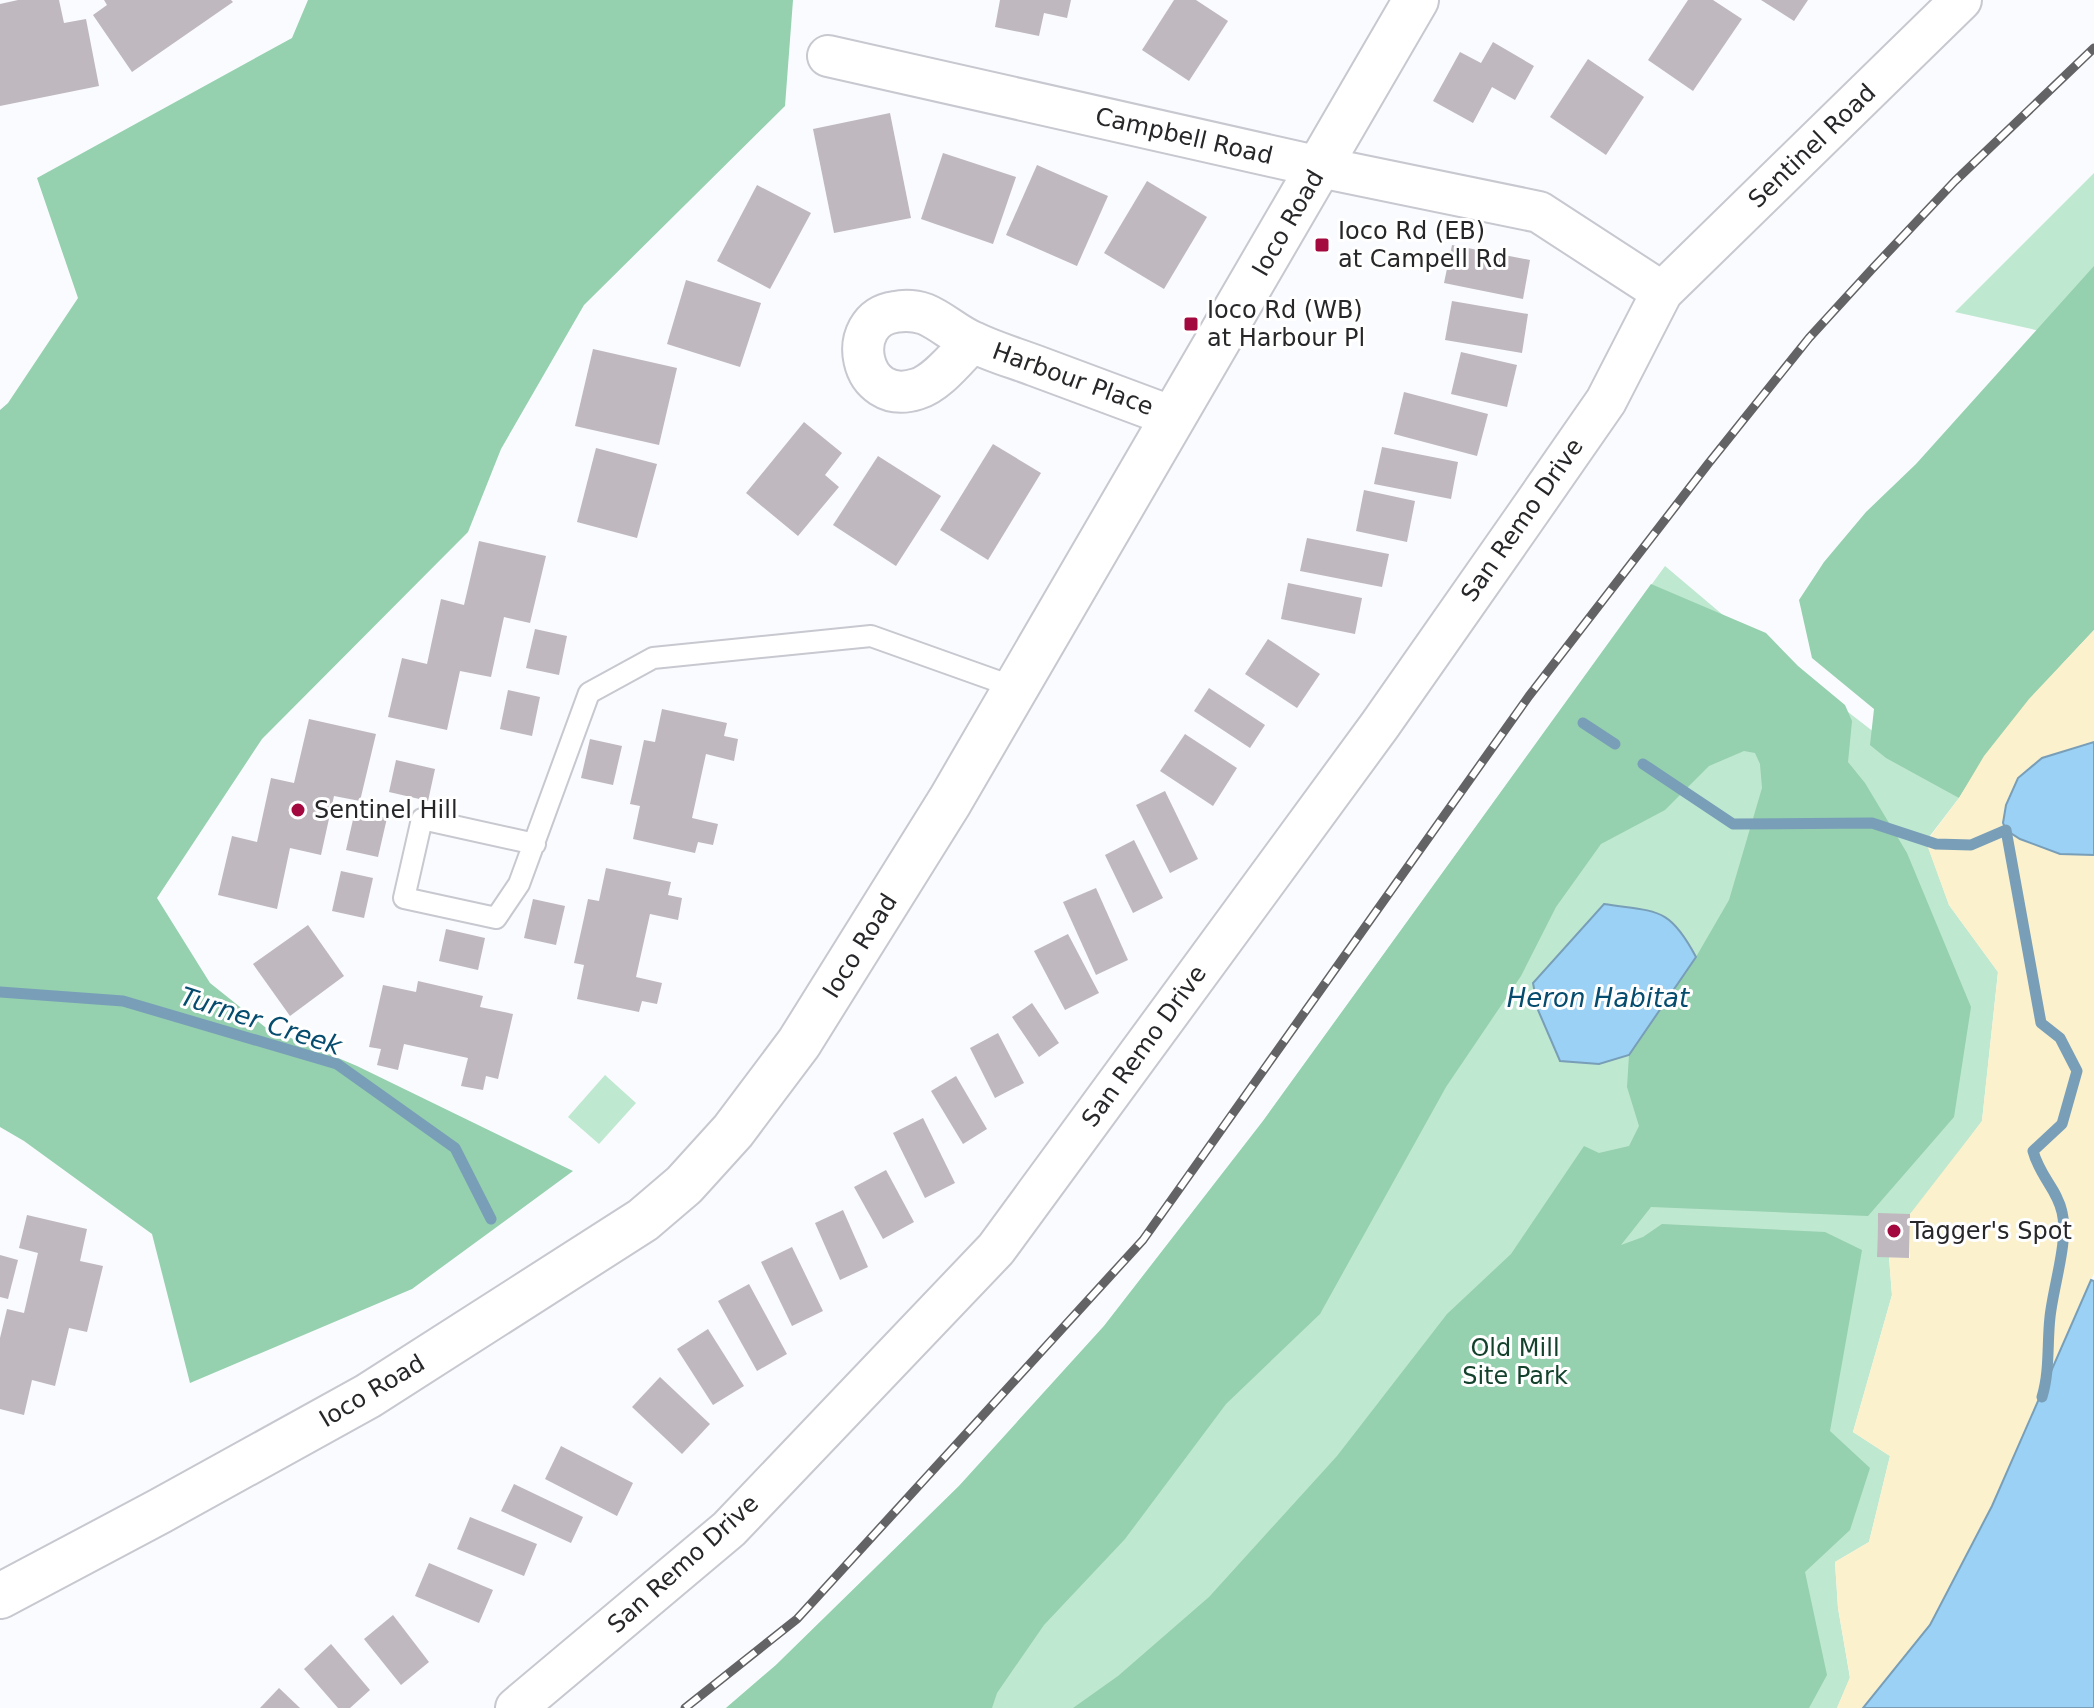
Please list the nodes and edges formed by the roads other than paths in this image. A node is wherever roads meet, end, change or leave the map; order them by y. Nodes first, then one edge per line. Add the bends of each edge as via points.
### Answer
1 (1416, 0) edge
2 (1961, 0) edge
3 (828, 56) dead end
4 (1320, 167) junction
5 (1662, 292) junction
6 (972, 342) dead end
7 (1173, 417) junction
8 (1014, 687) junction
9 (535, 844) junction
10 (0, 1596) edge
11 (516, 1708) edge

1 - 4 main road, Ioco Road
2 - 5 street, Sentinel Road
3 - 4 street, Campbell Road
4 - 5 street, Campbell Road via 1539,212
4 - 7 main road, Ioco Road
5 - 11 street, San Remo Drive via 1606,401 1522,522 996,1249 729,1529
6 - 7 street, Harbour Place
7 - 8 main road, Ioco Road
8 - 9 lane via 871,636 653,658 589,693
8 - 10 main road, Ioco Road via 799,1043 733,1131 684,1185 643,1220 368,1396
9 - 9 lane via 519,884 496,918 404,898 422,819

